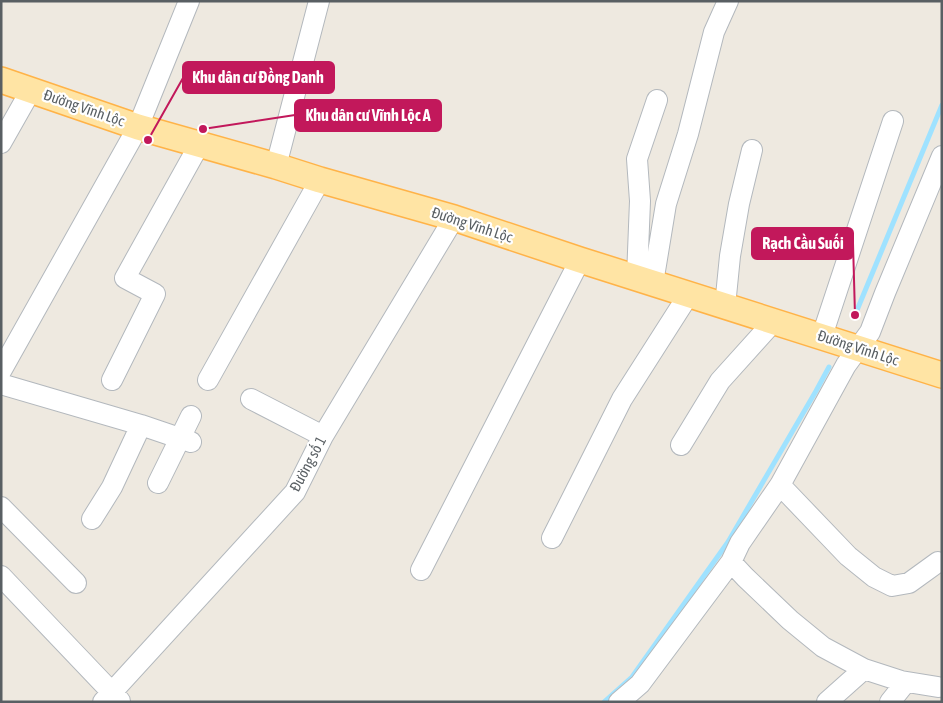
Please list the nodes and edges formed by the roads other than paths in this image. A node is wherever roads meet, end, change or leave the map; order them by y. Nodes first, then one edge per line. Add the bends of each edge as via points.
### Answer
1 (189, 1) edge
2 (319, 1) edge
3 (728, 1) edge
4 (1, 80) edge
5 (31, 90) junction
6 (657, 100) dead end
7 (893, 121) dead end
8 (138, 126) junction
9 (1, 143) edge
10 (199, 144) junction
11 (752, 150) dead end
12 (942, 156) edge
13 (276, 166) junction
14 (320, 180) junction
15 (454, 218) junction
16 (580, 260) junction
17 (645, 280) junction
18 (688, 294) junction
19 (725, 306) junction
20 (774, 321) junction
21 (822, 336) junction
22 (859, 348) junction
23 (4, 367) edge
24 (942, 375) edge
25 (112, 380) dead end
26 (208, 380) dead end
27 (1, 384) edge
28 (251, 399) dead end
29 (191, 416) dead end
30 (141, 425) junction
31 (323, 436) junction
32 (185, 441) junction
33 (682, 445) dead end
34 (158, 483) dead end
35 (780, 485) junction
36 (1, 507) edge
37 (92, 519) dead end
38 (552, 538) dead end
39 (731, 562) junction
40 (938, 562) dead end
41 (421, 570) dead end
42 (1, 576) edge
43 (76, 583) dead end
44 (864, 669) junction
45 (906, 682) junction
46 (941, 684) edge
47 (111, 699) edge
48 (619, 702) edge
49 (826, 702) edge
50 (890, 702) edge

1 - 8 street
2 - 13 street
3 - 17 street via 714,32
4 - 5 main road, Đường Vĩnh Lộc
5 - 8 main road, Đường Vĩnh Lộc
5 - 9 street
6 - 17 street via 637,160
7 - 21 street
8 - 10 main road, Đường Vĩnh Lộc
8 - 23 street
10 - 13 main road, Đường Vĩnh Lộc
10 - 25 street via 124,278 155,294
11 - 19 street via 739,204
12 - 22 street via 870,332
13 - 14 main road, Đường Vĩnh Lộc
14 - 15 main road, Đường Vĩnh Lộc
14 - 26 street
15 - 16 main road, Đường Vĩnh Lộc
15 - 31 street, Đường số 1
16 - 17 main road, Đường Vĩnh Lộc
16 - 41 street
17 - 18 main road, Đường Vĩnh Lộc
18 - 19 main road, Đường Vĩnh Lộc
18 - 38 street via 622,399
19 - 20 main road, Đường Vĩnh Lộc
20 - 21 main road, Đường Vĩnh Lộc
20 - 33 street via 720,381
21 - 22 main road, Đường Vĩnh Lộc
22 - 24 main road, Đường Vĩnh Lộc
22 - 35 street via 846,365
27 - 30 street
28 - 31 street
29 - 32 street
30 - 32 street
30 - 37 street via 112,487
31 - 47 street, Đường số 1 via 295,492
32 - 34 street
35 - 39 street via 740,542
35 - 40 street via 848,556 874,577 892,586 909,583
36 - 43 street
39 - 44 street via 790,620 823,647
39 - 48 street via 640,684
42 - 47 street
44 - 45 street
44 - 49 street
45 - 46 street
45 - 50 street

